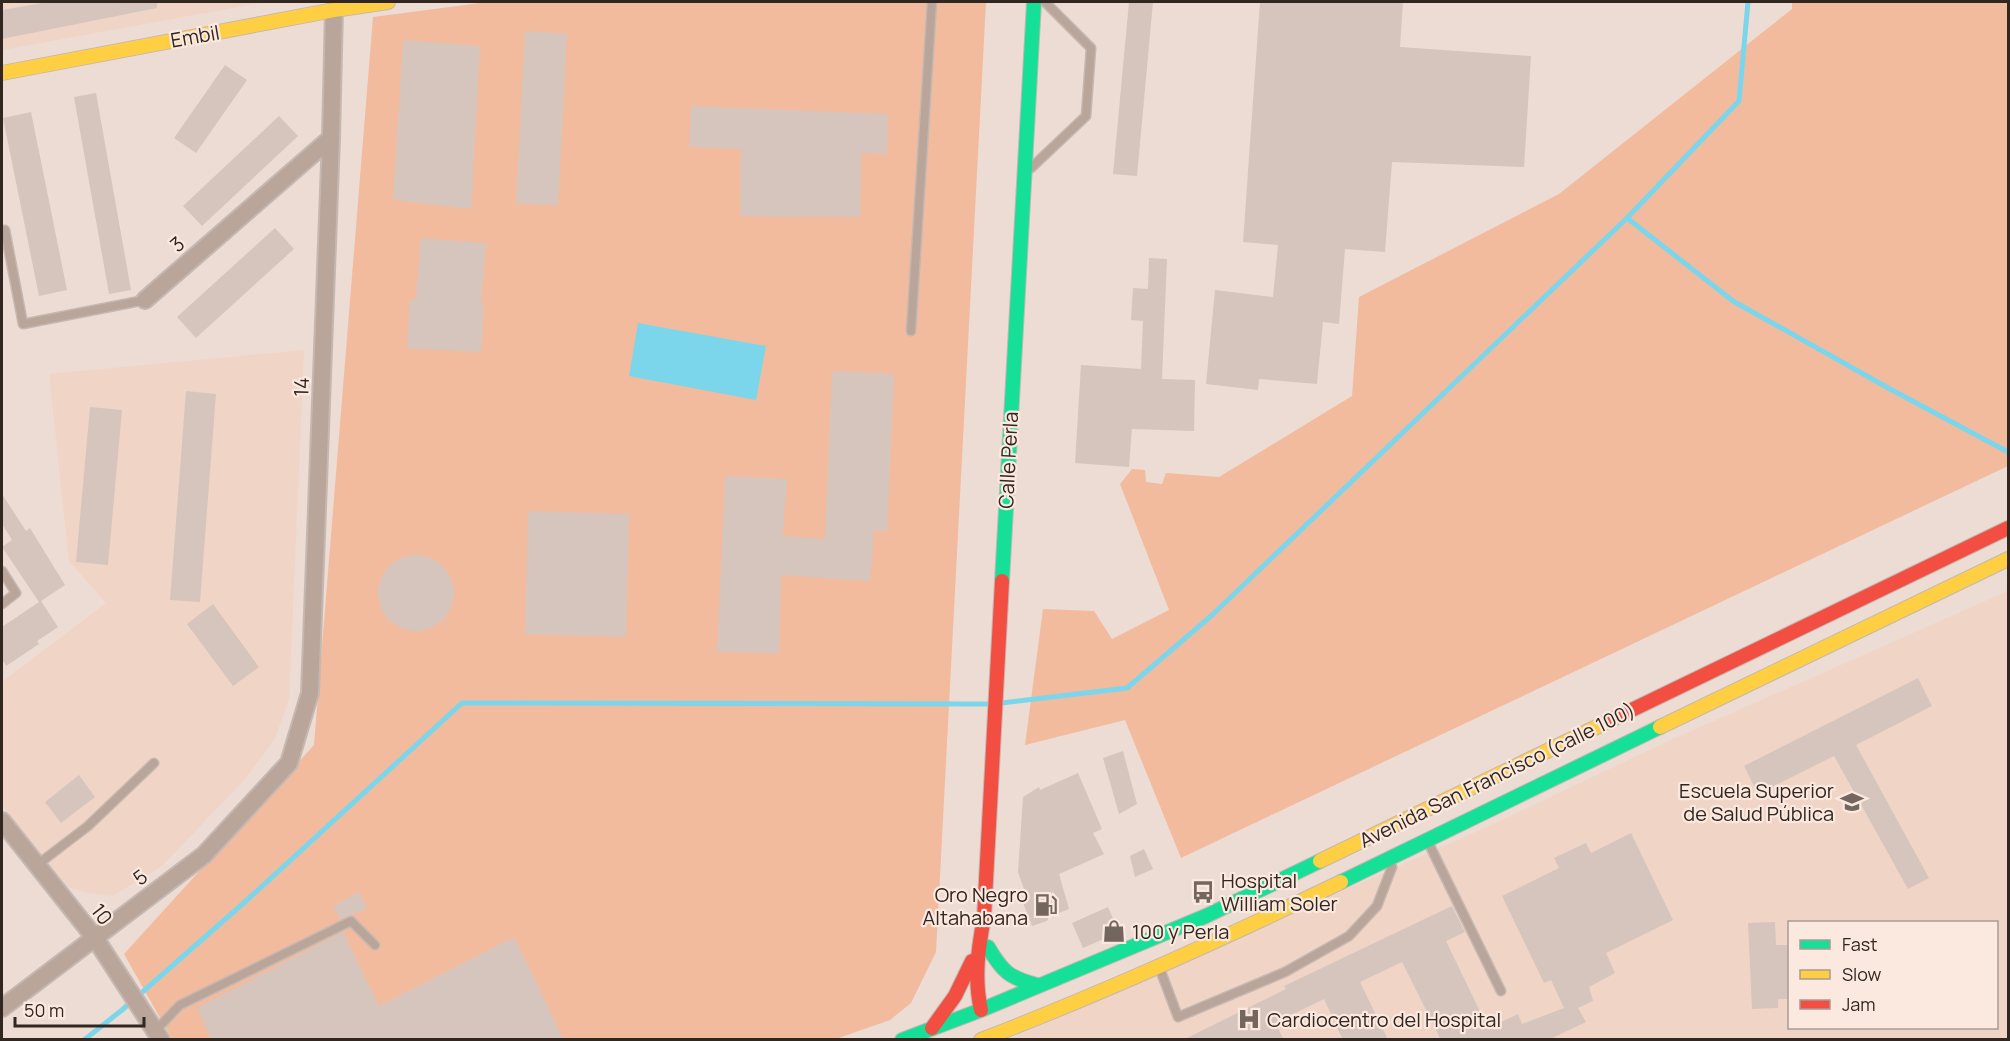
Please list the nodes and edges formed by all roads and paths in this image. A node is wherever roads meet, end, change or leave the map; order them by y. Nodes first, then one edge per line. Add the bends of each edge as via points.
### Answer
1 (388, 2) edge
2 (932, 2) edge
3 (1034, 2) edge
4 (1045, 2) edge
5 (334, 10) junction
6 (2, 73) edge
7 (331, 138) junction
8 (1024, 175) junction
9 (5, 230) dead end
10 (145, 300) joint
11 (911, 331) dead end
12 (2008, 528) edge
13 (2008, 559) edge
14 (2, 571) edge
15 (2, 604) edge
16 (154, 763) dead end
17 (289, 763) joint
18 (2, 821) edge
19 (1427, 841) junction
20 (1397, 855) junction
21 (37, 865) junction
22 (95, 938) junction
23 (375, 945) dead end
24 (983, 946) junction
25 (1159, 966) junction
26 (1037, 985) junction
27 (1501, 991) dead end
28 (2, 1008) edge
29 (981, 1010) junction
30 (930, 1029) junction
31 (158, 1035) edge
32 (983, 1039) edge
33 (902, 1040) edge

1 - 5 main road, Embil
2 - 11 lane
3 - 8 main road, Calle Perla
4 - 8 lane via 1091,48 1086,116
5 - 6 main road, Embil
5 - 7 street, 14
7 - 10 street, 3
7 - 17 street, 14 via 310,693
8 - 24 main road, Calle Perla
9 - 10 lane, 3 via 23,324
12 - 26 main road, Avenida San Francisco (calle 100) via 1206,916
13 - 19 main road, Avenida San Francisco (calle 100)
14 - 15 lane via 16,593
16 - 21 lane via 88,826
17 - 22 street, 5 via 204,855
18 - 21 street, 10
19 - 20 main road, Avenida San Francisco (calle 100)
19 - 27 lane
20 - 25 main road, Avenida San Francisco (calle 100)
20 - 25 lane via 1377,906 1349,936 1285,972 1178,1017
21 - 22 street, 10
22 - 28 street, 5
22 - 31 street, 10
23 - 31 lane via 351,921 180,1005
24 - 26 main road via 1007,976
24 - 29 main road, Calle Perla via 976,993
24 - 30 main road via 949,1009
25 - 32 main road, Avenida San Francisco (calle 100)
26 - 29 main road, Avenida San Francisco (calle 100)
29 - 30 main road, Avenida San Francisco (calle 100)
29 - 32 main road, Calle Perla
30 - 33 main road, Avenida San Francisco (calle 100)

